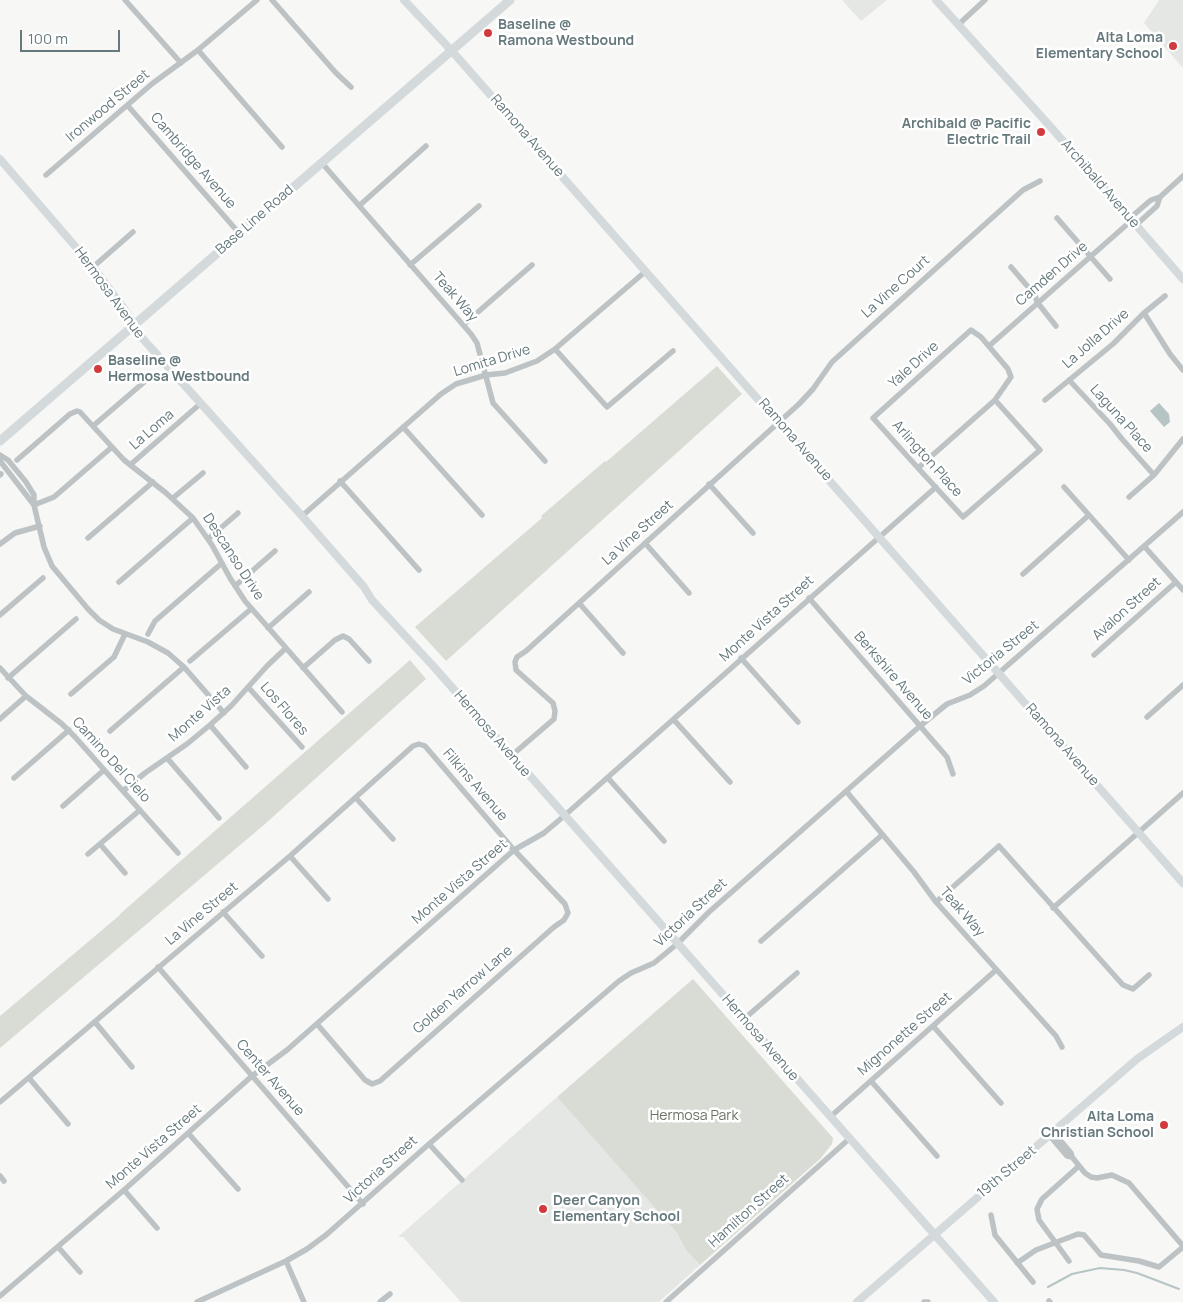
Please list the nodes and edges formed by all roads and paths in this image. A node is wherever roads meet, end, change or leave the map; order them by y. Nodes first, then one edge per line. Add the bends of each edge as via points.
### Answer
1 (125, 0) edge
2 (257, 0) edge
3 (272, 0) edge
4 (404, 0) edge
5 (510, 0) edge
6 (936, 0) edge
7 (985, 0) edge
8 (958, 25) junction
9 (198, 50) junction
10 (451, 50) junction
11 (181, 63) junction
12 (352, 87) dead end
13 (128, 106) junction
14 (426, 146) dead end
15 (282, 147) dead end
16 (0, 159) edge
17 (321, 162) junction
18 (46, 175) dead end
19 (1183, 176) edge
20 (1040, 181) dead end
21 (360, 205) junction
22 (479, 206) dead end
23 (1057, 218) dead end
24 (1132, 221) junction
25 (133, 232) dead end
26 (240, 233) junction
27 (1090, 257) junction
28 (410, 265) junction
29 (532, 266) dead end
30 (93, 267) junction
31 (1011, 267) dead end
32 (646, 271) junction
33 (1110, 279) dead end
34 (1183, 279) edge
35 (1165, 296) dead end
36 (1037, 302) junction
37 (1144, 314) junction
38 (134, 324) junction
39 (462, 325) junction
40 (1056, 326) dead end
41 (989, 346) junction
42 (555, 349) junction
43 (672, 351) dead end
44 (1183, 370) edge
45 (486, 375) junction
46 (150, 377) dead end
47 (1069, 380) junction
48 (995, 400) junction
49 (1045, 400) dead end
50 (200, 404) junction
51 (873, 418) joint
52 (778, 422) junction
53 (93, 426) junction
54 (403, 427) junction
55 (1183, 439) edge
56 (0, 441) edge
57 (112, 447) junction
58 (0, 455) edge
59 (17, 460) dead end
60 (545, 461) dead end
61 (0, 462) edge
62 (130, 465) junction
63 (918, 468) junction
64 (203, 472) dead end
65 (1154, 475) junction
66 (153, 482) junction
67 (340, 482) junction
68 (709, 484) junction
69 (936, 487) junction
70 (1064, 487) dead end
71 (1129, 497) dead end
72 (173, 498) junction
73 (34, 505) junction
74 (1183, 512) edge
75 (238, 513) dead end
76 (482, 514) dead end
77 (1089, 515) junction
78 (302, 516) junction
79 (193, 518) junction
80 (40, 526) junction
81 (754, 534) dead end
82 (879, 537) junction
83 (88, 538) dead end
84 (208, 538) junction
85 (645, 543) junction
86 (0, 544) edge
87 (1144, 546) junction
88 (275, 551) dead end
89 (1129, 560) junction
90 (222, 563) junction
91 (419, 570) dead end
92 (1023, 574) dead end
93 (43, 578) dead end
94 (119, 582) dead end
95 (1176, 582) junction
96 (235, 586) junction
97 (1183, 590) edge
98 (309, 592) dead end
99 (689, 593) dead end
100 (809, 598) junction
101 (579, 603) junction
102 (251, 609) junction
103 (0, 615) edge
104 (76, 619) dead end
105 (268, 628) junction
106 (125, 634) junction
107 (148, 634) dead end
108 (286, 648) junction
109 (623, 653) dead end
110 (1094, 655) dead end
111 (741, 658) junction
112 (369, 661) dead end
113 (190, 662) dead end
114 (184, 667) junction
115 (0, 668) edge
116 (303, 668) junction
117 (999, 673) junction
118 (8, 678) junction
119 (1183, 684) edge
120 (248, 687) junction
121 (71, 694) dead end
122 (26, 696) junction
123 (342, 712) dead end
124 (224, 713) junction
125 (1147, 716) dead end
126 (0, 719) edge
127 (674, 720) junction
128 (798, 722) dead end
129 (210, 725) junction
130 (920, 726) junction
131 (69, 730) junction
132 (110, 731) dead end
133 (420, 744) joint
134 (302, 748) dead end
135 (510, 756) junction
136 (167, 758) junction
137 (246, 766) dead end
138 (104, 770) junction
139 (953, 774) dead end
140 (14, 778) dead end
141 (608, 778) junction
142 (730, 782) dead end
143 (846, 791) junction
144 (123, 792) junction
145 (1183, 793) edge
146 (356, 798) junction
147 (63, 806) dead end
148 (140, 810) junction
149 (564, 816) junction
150 (219, 818) dead end
151 (1138, 832) junction
152 (882, 835) junction
153 (393, 840) dead end
154 (664, 841) dead end
155 (100, 844) junction
156 (514, 850) junction
157 (178, 853) dead end
158 (88, 854) dead end
159 (290, 856) junction
160 (125, 873) dead end
161 (1183, 883) edge
162 (328, 899) dead end
163 (936, 902) junction
164 (1053, 908) junction
165 (223, 912) junction
166 (568, 913) joint
167 (761, 941) dead end
168 (676, 944) junction
169 (262, 956) dead end
170 (158, 967) junction
171 (996, 970) junction
172 (797, 973) dead end
173 (1149, 975) dead end
174 (744, 1019) junction
175 (95, 1022) junction
176 (317, 1024) junction
177 (933, 1026) junction
178 (1183, 1027) edge
179 (1062, 1047) dead end
180 (132, 1067) dead end
181 (252, 1076) junction
182 (29, 1078) junction
183 (871, 1080) junction
184 (0, 1102) edge
185 (1001, 1103) dead end
186 (830, 1117) junction
187 (68, 1124) dead end
188 (188, 1133) junction
189 (1052, 1134) junction
190 (849, 1138) junction
191 (430, 1144) junction
192 (937, 1156) dead end
193 (1079, 1166) junction
194 (462, 1180) dead end
195 (238, 1189) dead end
196 (124, 1190) junction
197 (362, 1204) junction
198 (991, 1215) dead end
199 (157, 1228) dead end
200 (934, 1234) junction
201 (1054, 1242) junction
202 (1183, 1246) edge
203 (58, 1247) junction
204 (286, 1261) junction
205 (1069, 1262) dead end
206 (1017, 1263) junction
207 (80, 1272) dead end
208 (1033, 1282) dead end
209 (214, 1294) junction
210 (390, 1294) dead end
211 (0, 1296) edge
212 (197, 1302) edge
213 (217, 1302) edge
214 (304, 1302) edge
215 (380, 1302) edge
216 (666, 1302) edge
217 (857, 1302) edge
218 (994, 1302) edge

1 - 11 street
2 - 9 street, Ironwood Street
3 - 12 street via 336,74
4 - 10 street, Ramona Avenue
5 - 10 main road, Base Line Road
6 - 8 street, Archibald Avenue
7 - 8 street
8 - 24 street, Archibald Avenue
9 - 11 street, Ironwood Street
9 - 15 street
10 - 17 main road, Base Line Road
10 - 32 street, Ramona Avenue
11 - 13 street, Ironwood Street
13 - 18 street, Ironwood Street
13 - 26 street, Cambridge Avenue
14 - 21 street
16 - 30 street, Hermosa Avenue
17 - 21 street, Teak Way
17 - 26 main road, Base Line Road
19 - 24 street, Camden Drive via 1160,197 1157,206
20 - 52 street, La Vine Court via 1024,190 832,362 813,389
21 - 28 street, Teak Way
22 - 28 street
23 - 27 street
24 - 27 street, Camden Drive
24 - 34 street, Archibald Avenue
25 - 30 street
26 - 38 main road, Base Line Road
27 - 33 street
27 - 36 street, Camden Drive
28 - 39 street, Teak Way
29 - 39 street
30 - 38 street, Hermosa Avenue
31 - 36 street via 1035,295
32 - 42 street, Lomita Drive
32 - 52 street, Ramona Avenue
35 - 37 street, La Jolla Drive
36 - 40 street
36 - 41 street, Camden Drive
37 - 44 street
37 - 47 street, La Jolla Drive
38 - 50 street, Hermosa Avenue via 142,338
38 - 56 main road, Base Line Road
39 - 45 street, Teak Way via 476,343
41 - 48 street via 1011,377
41 - 51 street, Yale Drive via 971,330
42 - 43 street via 607,407
42 - 45 street, Lomita Drive via 537,362
45 - 54 street, Lomita Drive via 456,384
45 - 60 street, Teak Way via 493,403
46 - 53 street
47 - 49 street, La Jolla Drive
47 - 65 street, Laguna Place
48 - 63 street
48 - 69 street, Arlington Place via 1040,450 963,518
50 - 62 street, La Loma
50 - 78 street, Hermosa Avenue
51 - 63 street, Arlington Place
52 - 68 street, La Vine Street
52 - 82 street, Ramona Avenue
53 - 57 street, Descanso Drive
53 - 59 street, Descanso Drive via 80,412 70,414
54 - 67 street, Lomita Drive
54 - 76 street
55 - 65 street
57 - 62 street, Descanso Drive
57 - 73 street via 54,497
58 - 73 street via 26,482 34,495
61 - 73 street
62 - 66 street, Descanso Drive
63 - 69 street, Arlington Place
64 - 72 street
65 - 71 street
66 - 72 street, Descanso Drive
66 - 83 street
67 - 78 street, Lomita Drive
67 - 91 street
68 - 81 street
68 - 85 street, La Vine Street
69 - 82 street, Monte Vista Street
70 - 77 street
72 - 79 street, Descanso Drive
73 - 80 street
74 - 87 street, Victoria Street
75 - 84 street
77 - 89 street
77 - 92 street
78 - 135 street, Hermosa Avenue
79 - 84 street, Descanso Drive
79 - 94 street
80 - 86 street via 20,531
80 - 106 street via 44,547 56,571 96,617
82 - 100 street, Monte Vista Street
82 - 117 street, Ramona Avenue
84 - 90 street, Descanso Drive
85 - 99 street
85 - 101 street, La Vine Street
87 - 89 street, Victoria Street
87 - 95 street
88 - 96 street
89 - 117 street, Victoria Street
90 - 96 street, Descanso Drive
90 - 107 street via 155,621
93 - 103 street
95 - 97 street
95 - 110 street, Avalon Street
96 - 102 street, Descanso Drive
98 - 105 street
100 - 111 street, Monte Vista Street
100 - 130 street, Berkshire Avenue
101 - 109 street
101 - 135 street, La Vine Street via 516,657 516,670 553,703 555,711 554,719
102 - 105 street, Descanso Drive
102 - 113 street
104 - 118 street
105 - 108 street, Descanso Drive
106 - 114 street via 162,649
106 - 121 street via 114,657
108 - 116 street, Descanso Drive
108 - 120 street, Monte Vista
111 - 127 street, Monte Vista Street
111 - 128 street
112 - 116 street via 343,636
114 - 124 street
114 - 132 street
115 - 118 street, Camino Del Cielo
116 - 123 street, Descanso Drive
117 - 130 street, Victoria Street via 970,695 947,704
117 - 151 street, Ramona Avenue
118 - 122 street, Camino Del Cielo
119 - 125 street
120 - 124 street, Monte Vista
120 - 134 street, Los Flores
122 - 126 street
122 - 131 street, Camino Del Cielo
124 - 129 street, Monte Vista
127 - 141 street, Monte Vista Street
127 - 142 street
129 - 136 street, Monte Vista
129 - 137 street
130 - 139 street, Berkshire Avenue via 947,757
130 - 143 street, Victoria Street
131 - 138 street, Camino Del Cielo
131 - 140 street
133 - 146 street, La Vine Street via 413,746
133 - 156 street, Filkins Avenue
135 - 149 street, Hermosa Avenue
136 - 144 street, Monte Vista
136 - 150 street
138 - 144 street, Camino Del Cielo
138 - 147 street
141 - 149 street, Monte Vista Street
141 - 154 street
143 - 152 street, Teak Way
143 - 168 street, Victoria Street
144 - 148 street, Camino Del Cielo
145 - 151 street
146 - 153 street
146 - 159 street, La Vine Street
148 - 155 street
148 - 157 street, Camino Del Cielo
149 - 156 street, Monte Vista Street via 544,833
149 - 168 street, Hermosa Avenue
151 - 161 street, Ramona Avenue
151 - 164 street
152 - 163 street, Teak Way
152 - 167 street
155 - 158 street
155 - 160 street
156 - 166 street, Filkins Avenue via 565,904
156 - 176 street, Monte Vista Street
159 - 162 street
159 - 165 street, La Vine Street
163 - 164 street via 999,846
163 - 171 street, Teak Way
164 - 173 street via 1123,985 1133,989
165 - 169 street
165 - 170 street, La Vine Street
166 - 176 street, Golden Yarrow Lane via 564,920 380,1081 372,1084 365,1080
168 - 174 street, Hermosa Avenue
168 - 191 street, Victoria Street via 654,963 631,972 619,981
170 - 175 street, La Vine Street
170 - 181 street, Center Avenue
171 - 177 street, Mignonette Street
171 - 179 street, Teak Way via 1056,1036
172 - 174 street
174 - 186 street, Hermosa Avenue
175 - 180 street
175 - 182 street, La Vine Street
176 - 181 street, Monte Vista Street
177 - 183 street, Mignonette Street
177 - 185 street
178 - 189 street, 19th Street via 1137,1059
181 - 188 street, Monte Vista Street
181 - 197 street, Center Avenue
182 - 184 street, La Vine Street
182 - 187 street
183 - 186 street, Mignonette Street
183 - 192 street
186 - 190 street, Hermosa Avenue
188 - 195 street
188 - 196 street, Monte Vista Street
189 - 193 street
189 - 200 street, 19th Street
190 - 200 street, Hermosa Avenue
190 - 216 street, Hamilton Street
191 - 194 street
191 - 197 street, Victoria Street
193 - 201 street via 1042,1199 1036,1209 1039,1220
193 - 202 street via 1091,1177 1112,1175 1129,1183
196 - 199 street
196 - 203 street, Monte Vista Street
197 - 204 street, Victoria Street via 326,1235
198 - 206 street via 995,1234
200 - 217 street, 19th Street
200 - 218 street, Hermosa Avenue
201 - 202 street via 1084,1235 1101,1255 1159,1267
201 - 205 street
201 - 206 street
203 - 207 street
203 - 211 street, Monte Vista Street
204 - 209 street, Victoria Street
204 - 214 street
206 - 208 street
209 - 212 street, Victoria Street
209 - 213 street
210 - 215 street

